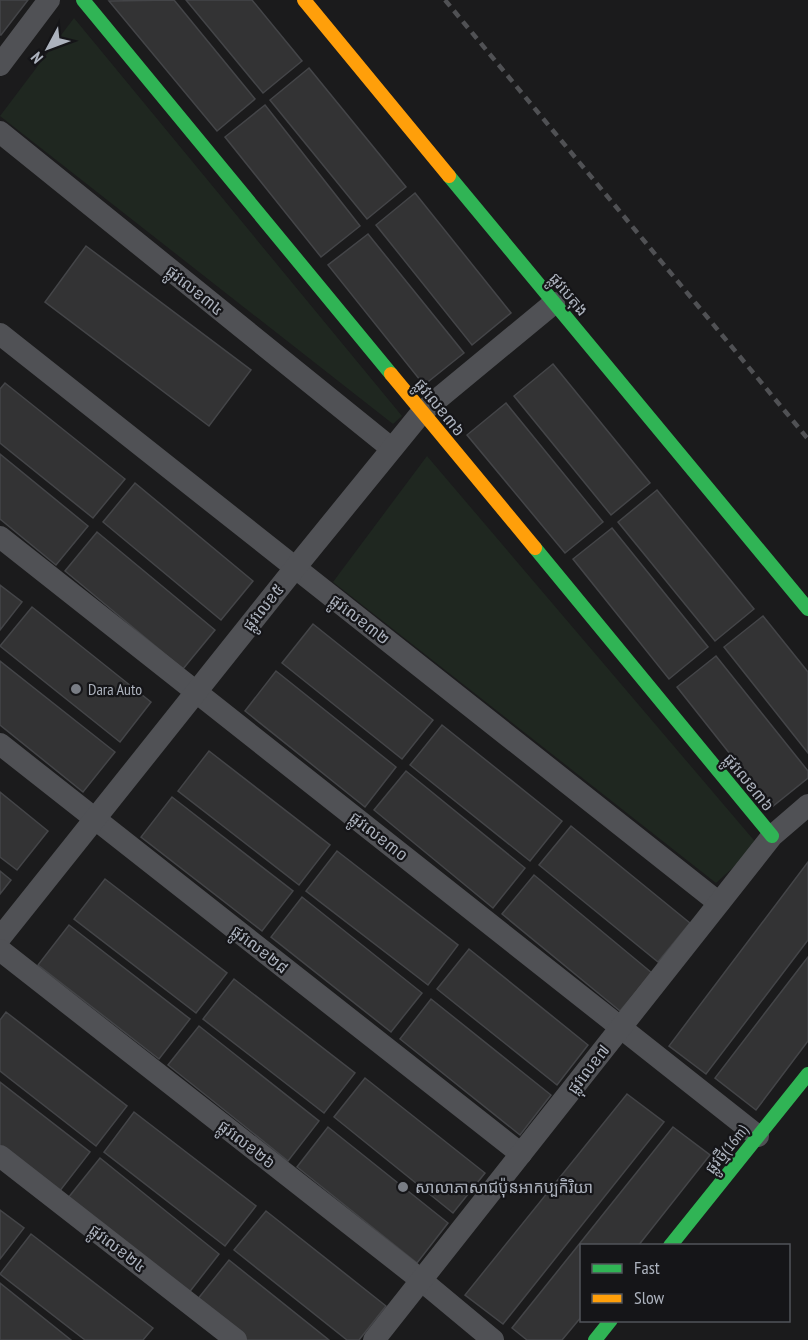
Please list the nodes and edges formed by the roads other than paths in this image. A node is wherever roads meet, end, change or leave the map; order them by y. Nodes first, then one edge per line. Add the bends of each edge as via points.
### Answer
1 (49, 0) edge
2 (82, 0) edge
3 (304, 0) edge
4 (0, 65) edge
5 (0, 132) edge
6 (555, 303) junction
7 (0, 334) edge
8 (422, 412) junction
9 (391, 448) junction
10 (0, 537) edge
11 (295, 568) junction
12 (808, 609) edge
13 (196, 692) junction
14 (0, 744) edge
15 (808, 805) edge
16 (95, 818) junction
17 (772, 836) junction
18 (719, 903) junction
19 (0, 938) edge
20 (0, 950) edge
21 (621, 1028) junction
22 (808, 1074) edge
23 (758, 1136) junction
24 (521, 1154) junction
25 (0, 1156) edge
26 (671, 1244) edge
27 (421, 1280) junction
28 (608, 1322) edge
29 (236, 1340) edge
30 (374, 1340) edge
31 (493, 1340) edge
32 (595, 1340) edge

1 - 4 street
2 - 8 street, ផ្លូវលេខ៣៦
3 - 6 street, ផ្លូវបេតុង
5 - 9 street, ផ្លូវលេខ៣៤
6 - 8 street, ផ្លូវលេខ៥
6 - 12 street, ផ្លូវបេតុង
7 - 11 street, ផ្លូវលេខ៣២
8 - 9 street, ផ្លូវលេខ៥
8 - 17 street, ផ្លូវលេខ៣៦
9 - 11 street, ផ្លូវលេខ៥
10 - 13 street, ផ្លូវលេខ៣០
11 - 13 street, ផ្លូវលេខ៥
11 - 18 street, ផ្លូវលេខ៣២
13 - 16 street, ផ្លូវលេខ៥
13 - 21 street, ផ្លូវលេខ៣០
14 - 16 street, ផ្លូវលេខ២៨
15 - 17 street, ផ្លុវលេខ៧
16 - 19 street, ផ្លូវលេខ៥
16 - 24 street, ផ្លូវលេខ២៨
17 - 18 street, ផ្លុវលេខ៧
18 - 21 street, ផ្លុវលេខ៧
20 - 27 street, ផ្លូវលេខ២៦
21 - 23 street, ផ្លូវលេខ៣០
21 - 24 street, ផ្លុវលេខ៧
22 - 23 street, ផ្លូវថ្មី(16m)
23 - 26 street, ផ្លូវថ្មី(16m)
24 - 27 street, ផ្លុវលេខ៧
25 - 29 street, ផ្លូវលេខ២៤
27 - 30 street, ផ្លុវលេខ៧
27 - 31 street, ផ្លូវលេខ២៦
28 - 32 street

